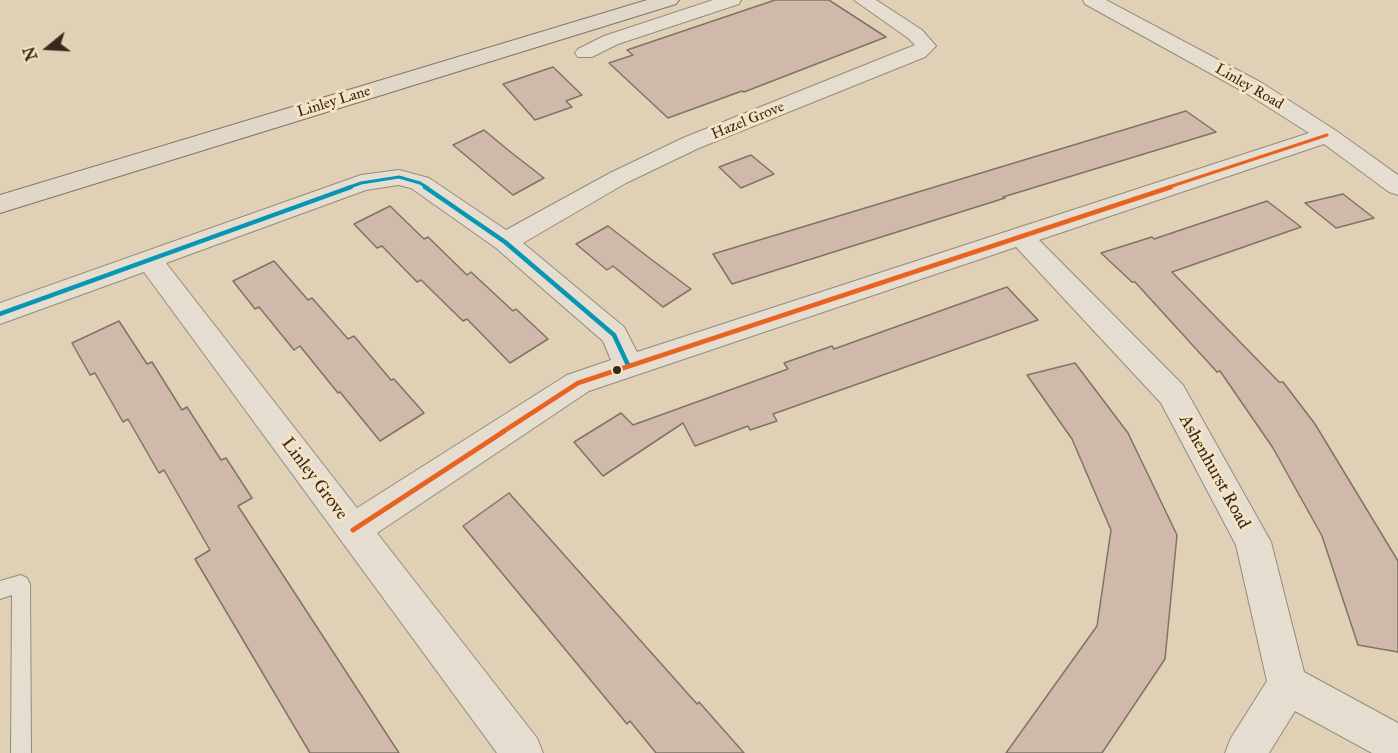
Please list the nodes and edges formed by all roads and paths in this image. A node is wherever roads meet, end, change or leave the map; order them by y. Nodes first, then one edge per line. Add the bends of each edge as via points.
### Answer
1 (669, 0) edge
2 (732, 0) edge
3 (863, 0) edge
4 (1092, 0) edge
5 (585, 53) dead end
6 (1327, 135) junction
7 (1398, 187) edge
8 (0, 204) edge
9 (1020, 236) junction
10 (505, 242) junction
11 (150, 261) junction
12 (0, 314) edge
13 (628, 365) junction
14 (353, 530) junction
15 (0, 590) edge
16 (1288, 685) junction
17 (1398, 745) edge
18 (21, 753) edge
19 (522, 753) edge
20 (1246, 753) edge

1 - 8 main road, Linley Lane
2 - 5 street via 611,40
3 - 10 street, Hazel Grove via 915,34 926,46 918,53 681,148 618,178
4 - 6 street, Linley Road via 1254,88
6 - 7 street, Linley Road
6 - 9 street
9 - 13 street
9 - 16 street, Ashenhurst Road via 1172,394 1253,542
10 - 11 street via 420,183 399,177 361,183
10 - 13 street via 614,335
11 - 12 street
11 - 14 street, Linley Grove
13 - 14 street via 578,383
14 - 19 street, Linley Grove
15 - 18 lane via 21,584
16 - 17 street
16 - 20 street

